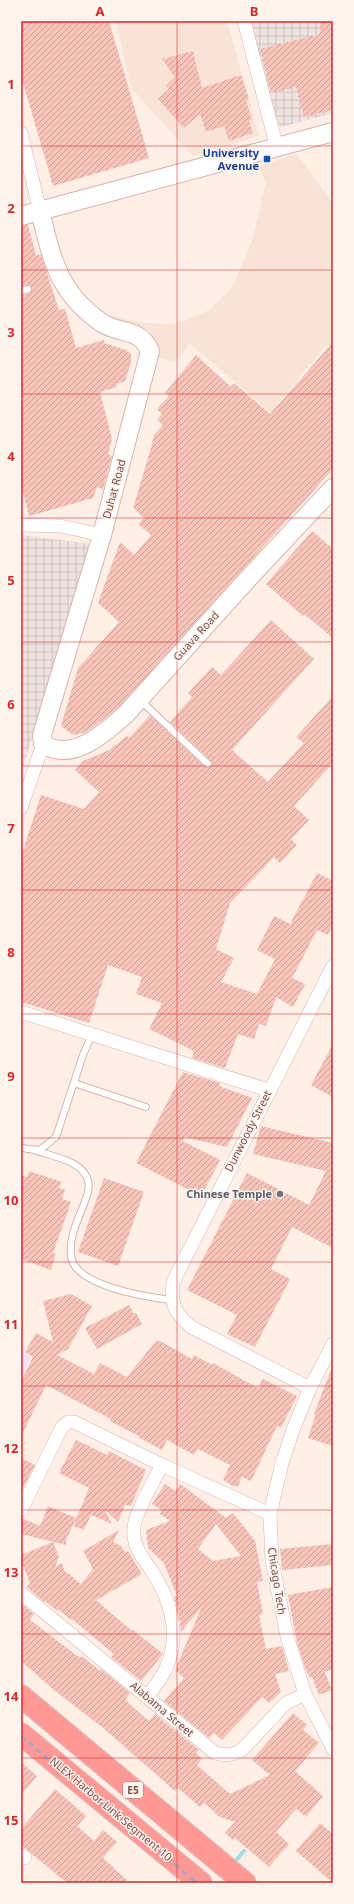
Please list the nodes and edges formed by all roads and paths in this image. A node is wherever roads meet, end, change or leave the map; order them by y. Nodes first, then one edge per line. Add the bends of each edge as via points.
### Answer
1 (244, 21) edge
2 (333, 132) edge
3 (21, 133) edge
4 (278, 148) junction
5 (40, 211) junction
6 (21, 216) edge
7 (28, 289) dead end
8 (21, 291) edge
9 (333, 488) edge
10 (21, 525) edge
11 (102, 535) junction
12 (139, 699) junction
13 (43, 744) junction
14 (208, 764) dead end
15 (21, 808) edge
16 (333, 966) edge
17 (21, 1012) edge
18 (92, 1034) junction
19 (74, 1083) junction
20 (268, 1090) junction
21 (146, 1107) dead end
22 (21, 1147) edge
23 (34, 1150) junction
24 (171, 1300) junction
25 (333, 1344) edge
26 (310, 1388) junction
27 (162, 1465) junction
28 (21, 1510) edge
29 (270, 1514) junction
30 (21, 1593) edge
31 (305, 1694) junction
32 (21, 1696) edge
33 (147, 1697) junction
34 (21, 1734) edge
35 (333, 1748) edge
36 (201, 1883) edge
37 (245, 1883) edge

1 - 4 street
2 - 4 street
3 - 5 street
4 - 5 street
5 - 6 street
5 - 11 street, Duhat Road via 52,260 61,282 104,324 137,335 145,341 150,351
7 - 8 lane
9 - 12 street, Guava Road
10 - 11 street via 62,526
11 - 13 street, Duhat Road via 42,735
12 - 13 street, Guava Road via 111,727 91,742 71,749 53,750
12 - 14 lane
13 - 15 street, Duhat Road
16 - 20 street, Dunwoody Street
17 - 18 street
18 - 19 lane
18 - 20 street
19 - 21 lane
19 - 23 lane via 56,1137 40,1150
20 - 24 street, Dunwoody Street via 173,1282
22 - 23 lane
23 - 24 lane via 75,1164 86,1175 88,1194 70,1246 71,1257 77,1270 96,1282 146,1297
24 - 26 street via 177,1315 191,1327
25 - 26 street, Chicago Tech
26 - 29 street, Chicago Tech via 284,1457
27 - 28 street via 74,1422 68,1422 62,1427
27 - 29 street
27 - 33 street via 134,1526 138,1553 165,1594 174,1634 167,1667
29 - 31 street, Chicago Tech via 276,1589
30 - 33 street, Alabama Street
31 - 33 street, Alabama Street via 286,1703 242,1750 224,1756 215,1753
31 - 35 street, Chicago Tech
32 - 37 highway, E5
34 - 36 highway, NLEX Harbor Link Segment 10 / E5

